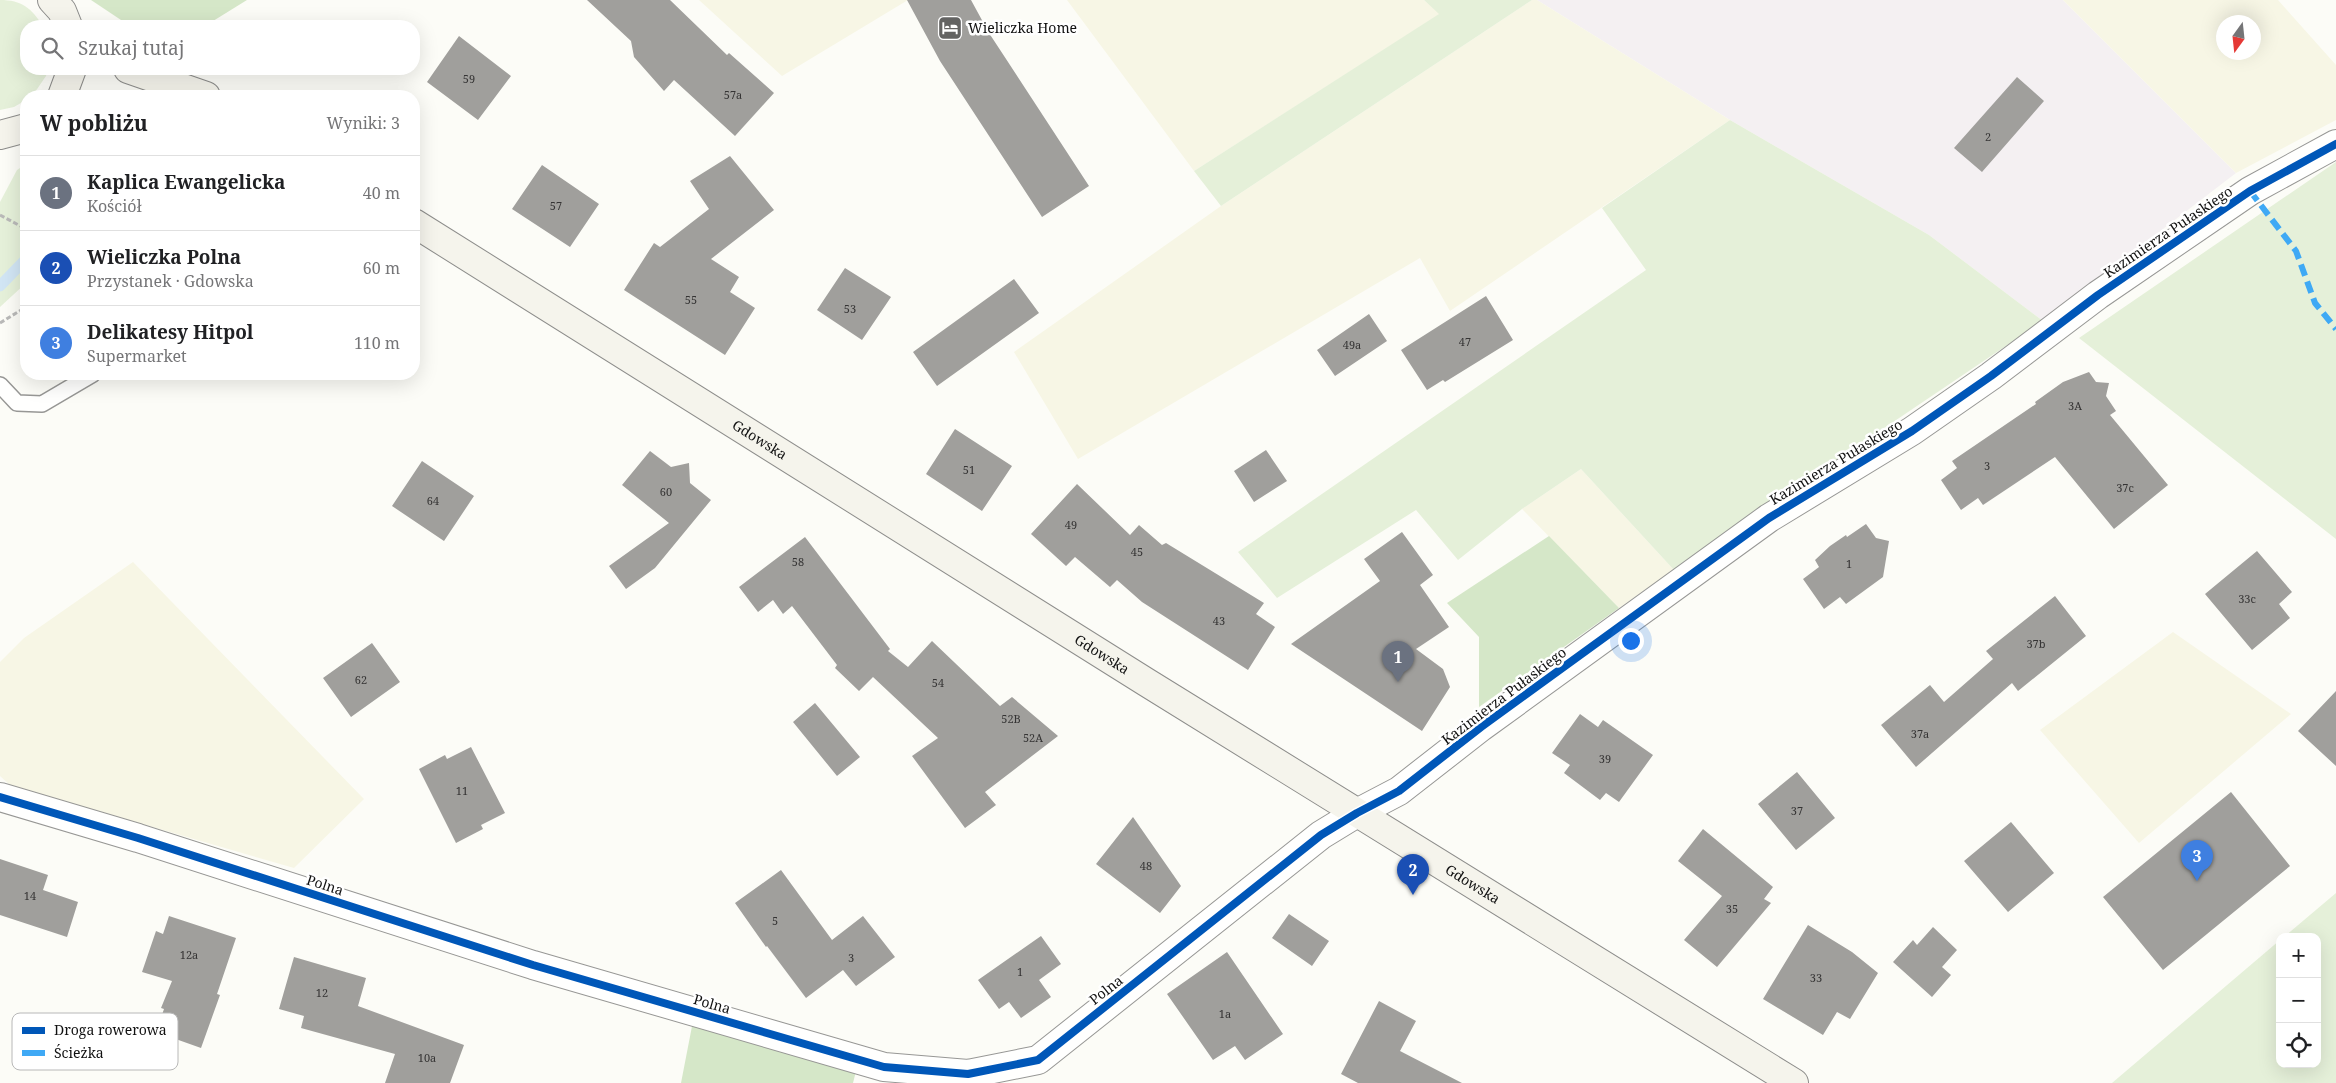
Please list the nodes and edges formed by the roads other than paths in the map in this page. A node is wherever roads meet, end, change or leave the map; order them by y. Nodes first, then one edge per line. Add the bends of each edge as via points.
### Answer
1 (52, 0) edge
2 (65, 20) edge
3 (70, 75) edge
4 (145, 75) edge
5 (64, 90) edge
6 (189, 90) edge
7 (2336, 144) edge
8 (420, 227) edge
9 (83, 380) edge
10 (0, 386) edge
11 (0, 797) edge
12 (1357, 813) junction
13 (1794, 1083) edge

1 - 2 main road
3 - 5 main road
4 - 6 main road
7 - 12 street, Kazimierza Pułaskiego via 2250,191 2098,295 1912,431 1769,518 1481,727 1399,791
8 - 12 main road, Gdowska
9 - 10 lane via 42,404 17,403
11 - 12 street, Polna via 533,965 884,1067 968,1074 1038,1060 1321,835
12 - 13 main road, Gdowska

